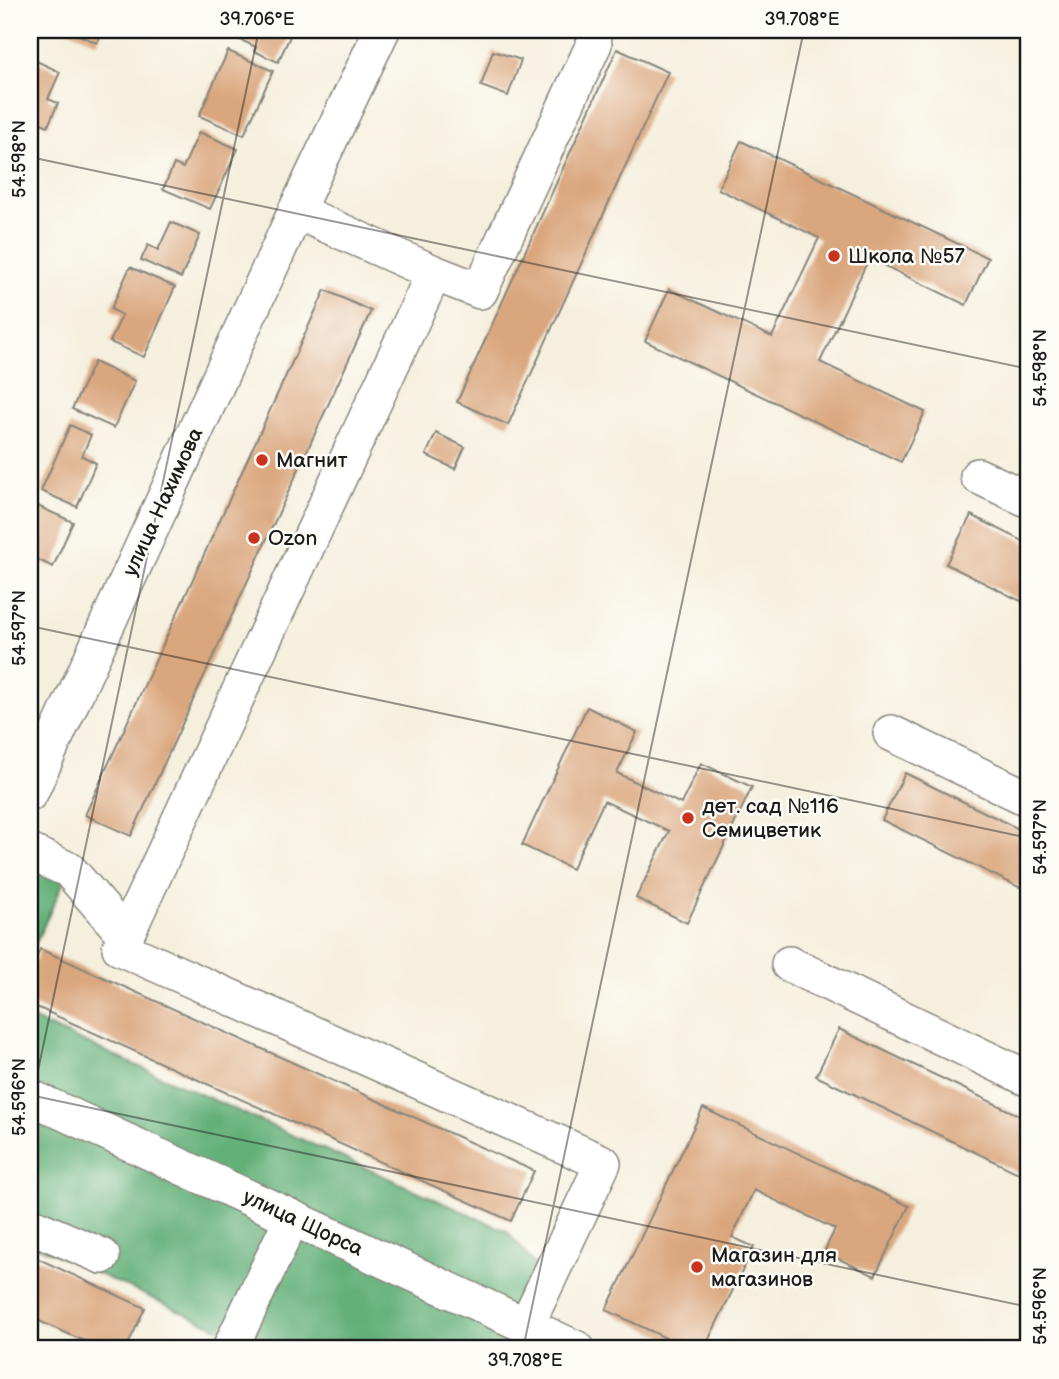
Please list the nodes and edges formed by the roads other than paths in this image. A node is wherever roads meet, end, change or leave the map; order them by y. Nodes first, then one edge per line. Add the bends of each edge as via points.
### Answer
1 (382, 30) edge
2 (594, 44) dead end
3 (296, 211) junction
4 (434, 273) junction
5 (978, 476) dead end
6 (1029, 500) edge
7 (891, 733) dead end
8 (30, 793) edge
9 (1029, 799) edge
10 (30, 852) edge
11 (125, 935) junction
12 (789, 964) dead end
13 (1029, 1079) edge
14 (30, 1097) edge
15 (292, 1218) junction
16 (30, 1225) edge
17 (102, 1256) dead end
18 (526, 1326) junction
19 (230, 1349) edge
20 (577, 1349) edge

1 - 3 street, улица Нахимова
2 - 4 street via 480,291
3 - 4 street
3 - 8 street, улица Нахимова
4 - 11 street
5 - 6 street
7 - 9 street
10 - 11 street via 69,870
11 - 18 street via 120,948 603,1163
12 - 13 street
14 - 15 street, улица Щорса
15 - 18 street, улица Щорса
15 - 19 street
16 - 17 street
18 - 20 street, улица Щорса

